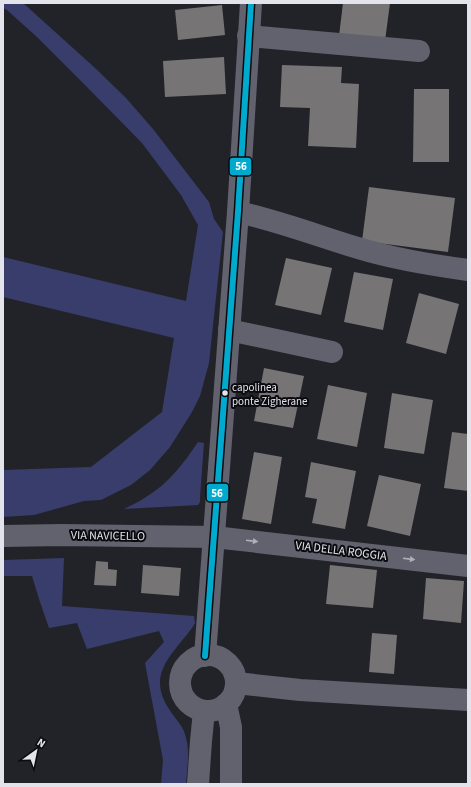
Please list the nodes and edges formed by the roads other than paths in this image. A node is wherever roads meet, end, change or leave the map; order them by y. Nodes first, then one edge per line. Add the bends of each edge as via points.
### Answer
1 (251, 3) edge
2 (248, 36) junction
3 (419, 51) dead end
4 (238, 212) junction
5 (468, 270) edge
6 (229, 330) junction
7 (332, 352) dead end
8 (3, 536) edge
9 (214, 537) junction
10 (468, 566) edge
11 (205, 656) junction
12 (236, 683) junction
13 (468, 700) edge
14 (226, 704) junction
15 (204, 711) junction
16 (198, 784) edge
17 (231, 784) edge

1 - 2 street
2 - 3 street
2 - 4 street
4 - 5 street via 258,216 359,249 412,262
4 - 6 street
6 - 7 street
6 - 9 street
8 - 9 street, VIA NAVICELLO
9 -> 10 street, VIA DELLA ROGGIA
9 - 11 street
11 - 12 street via 214,656 230,666
11 - 15 street via 189,663 180,678 188,703
12 - 13 street via 300,690
12 - 14 street via 235,691
14 - 15 street via 212,711
14 - 17 street via 231,727
15 - 16 street

